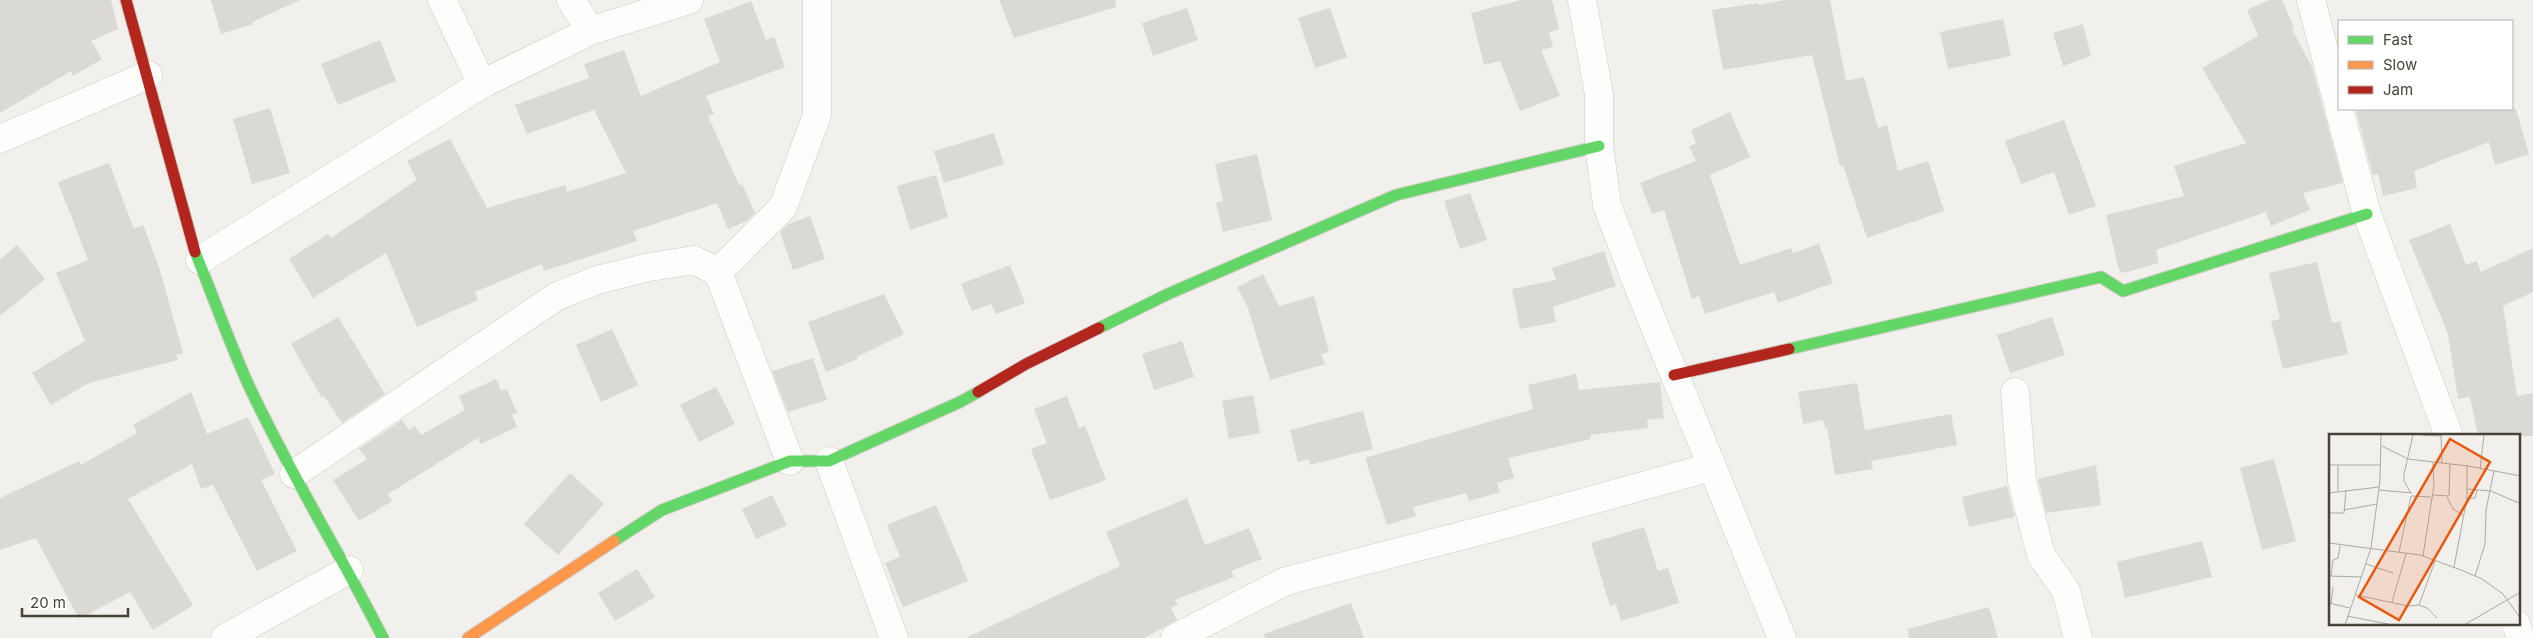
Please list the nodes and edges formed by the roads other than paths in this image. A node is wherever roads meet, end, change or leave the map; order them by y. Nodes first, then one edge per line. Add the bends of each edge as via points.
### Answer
1 (126, 0) edge
2 (442, 0) edge
3 (571, 0) edge
4 (688, 0) edge
5 (817, 0) edge
6 (1582, 0) edge
7 (2311, 0) edge
8 (590, 30) junction
9 (148, 75) junction
10 (482, 84) junction
11 (2338, 105) edge
12 (2339, 110) edge
13 (0, 139) edge
14 (1599, 146) junction
15 (2367, 214) junction
16 (200, 260) junction
17 (718, 272) junction
18 (1674, 375) junction
19 (2015, 392) dead end
20 (2448, 434) edge
21 (790, 461) junction
22 (829, 461) junction
23 (1711, 467) junction
24 (294, 474) junction
25 (349, 570) junction
26 (2517, 626) edge
27 (225, 638) edge
28 (383, 638) edge
29 (468, 638) edge
30 (894, 638) edge
31 (1175, 638) edge
32 (1782, 638) edge
33 (2078, 638) edge
34 (2521, 638) edge

1 - 9 street
2 - 10 street
3 - 8 street
4 - 8 street
5 - 17 street via 818,115 783,207
6 - 14 street via 1599,94
7 - 11 street
8 - 10 street
9 - 13 street
9 - 16 street
10 - 16 street
12 - 15 street
14 - 18 street via 1607,205
14 - 22 street via 1396,195 1168,294 1026,364 960,402
15 - 18 street via 2123,291 2100,277
15 - 20 street
16 - 24 street via 249,385
17 - 21 street
17 - 24 street via 694,260 597,280 558,296
18 - 23 street
19 - 33 street via 2022,481 2041,555 2066,591
21 - 22 street
21 - 29 street via 662,510 548,582
22 - 30 street
23 - 31 street via 1286,581
23 - 32 street
24 - 25 street
25 - 27 street
25 - 28 street
26 - 34 street

